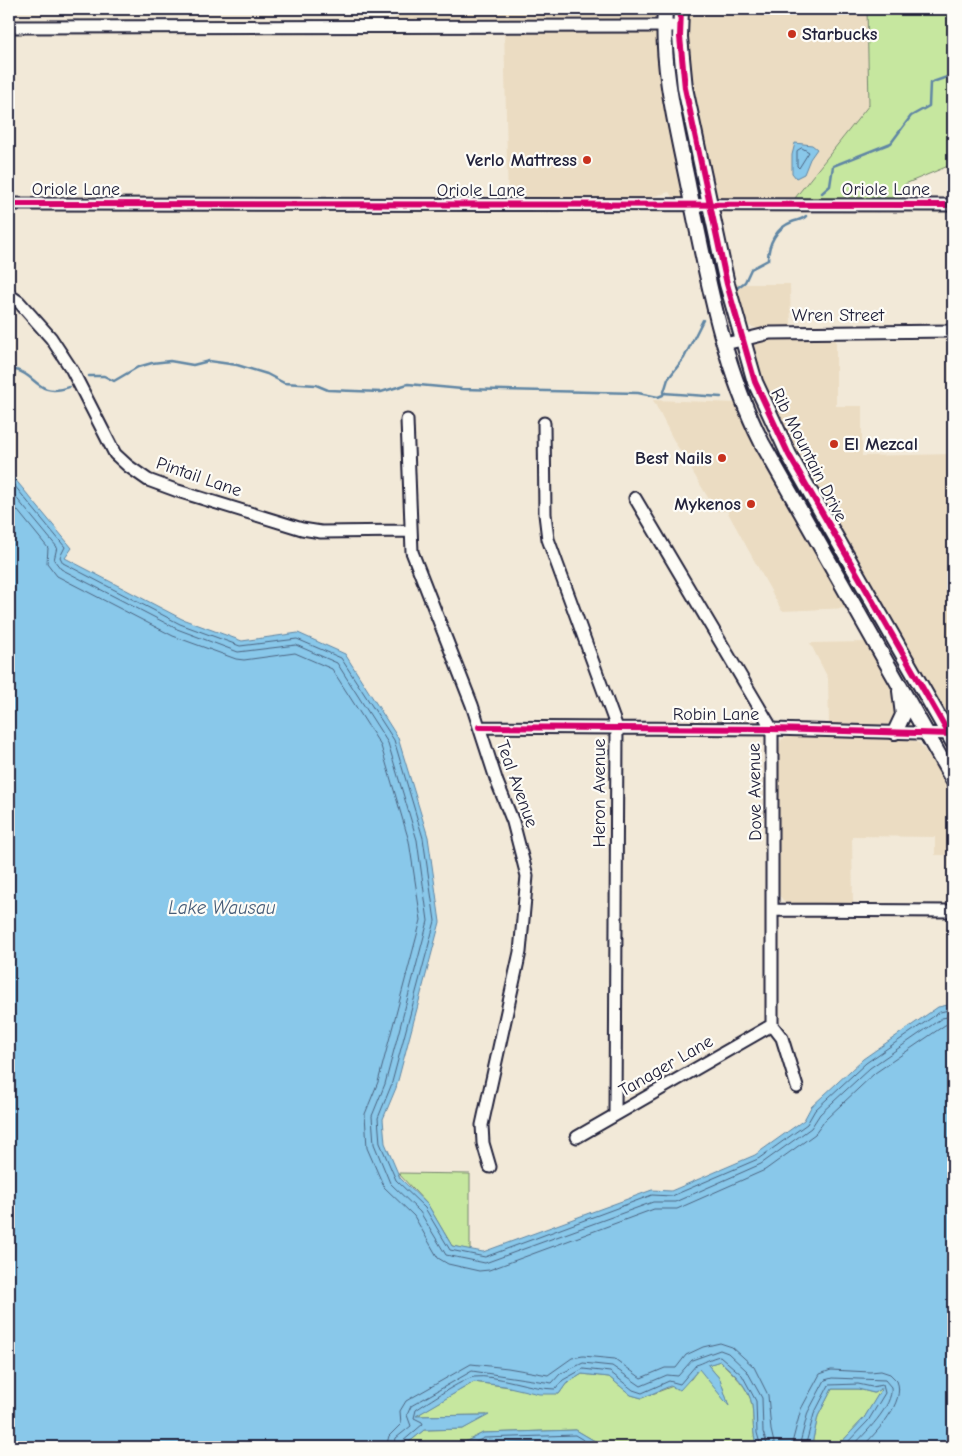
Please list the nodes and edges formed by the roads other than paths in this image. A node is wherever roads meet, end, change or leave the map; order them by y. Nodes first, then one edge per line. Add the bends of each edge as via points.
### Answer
1 (664, 9) edge
2 (681, 9) edge
3 (664, 26) junction
4 (680, 26) junction
5 (9, 27) edge
6 (9, 204) edge
7 (693, 205) junction
8 (710, 205) junction
9 (953, 205) edge
10 (9, 294) edge
11 (953, 331) edge
12 (741, 340) junction
13 (725, 344) junction
14 (407, 420) dead end
15 (544, 423) dead end
16 (635, 498) dead end
17 (409, 531) junction
18 (898, 681) junction
19 (479, 727) junction
20 (617, 728) junction
21 (772, 729) junction
22 (895, 732) junction
23 (927, 733) junction
24 (952, 736) edge
25 (953, 780) edge
26 (774, 910) junction
27 (953, 910) edge
28 (772, 1025) junction
29 (797, 1087) dead end
30 (615, 1115) junction
31 (577, 1137) dead end
32 (490, 1167) dead end

1 - 3 main road, Rib Mountain Drive
2 - 4 main road, Rib Mountain Drive
3 - 4 street
3 - 5 street
3 - 7 main road, Rib Mountain Drive via 670,94
4 - 8 main road, Rib Mountain Drive via 685,88
6 - 7 street, Oriole Lane
7 - 8 street, Oriole Lane
7 - 13 main road, Rib Mountain Drive
8 - 9 street, Oriole Lane
8 - 12 main road, Rib Mountain Drive
10 - 17 street, Pintail Lane via 51,338 72,370 116,454 138,474 302,529 321,532
11 - 12 street, Wren Street via 770,333
12 - 13 street, Wren Street
12 - 24 main road, Rib Mountain Drive via 758,391 783,445
13 - 18 main road, Rib Mountain Drive via 741,396 760,439
14 - 17 street, Teal Avenue
15 - 20 street, Heron Avenue via 548,539
16 - 21 street, Dove Avenue
17 - 19 street, Teal Avenue via 412,552
18 - 22 main road via 904,712
18 - 23 main road, Rib Mountain Drive
19 - 20 street, Robin Lane
19 - 32 street, Teal Avenue via 513,822 527,876 520,952 482,1125 482,1143
20 - 21 street, Robin Lane
20 - 30 street, Heron Avenue
21 - 22 street, Robin Lane
21 - 26 street, Dove Avenue
22 - 23 street, Robin Lane
23 - 24 street, Robin Lane
23 - 25 main road, Rib Mountain Drive
26 - 27 street
26 - 28 street, Dove Avenue
28 - 29 street via 782,1038
28 - 30 street, Tanager Lane
30 - 31 street, Tanager Lane

